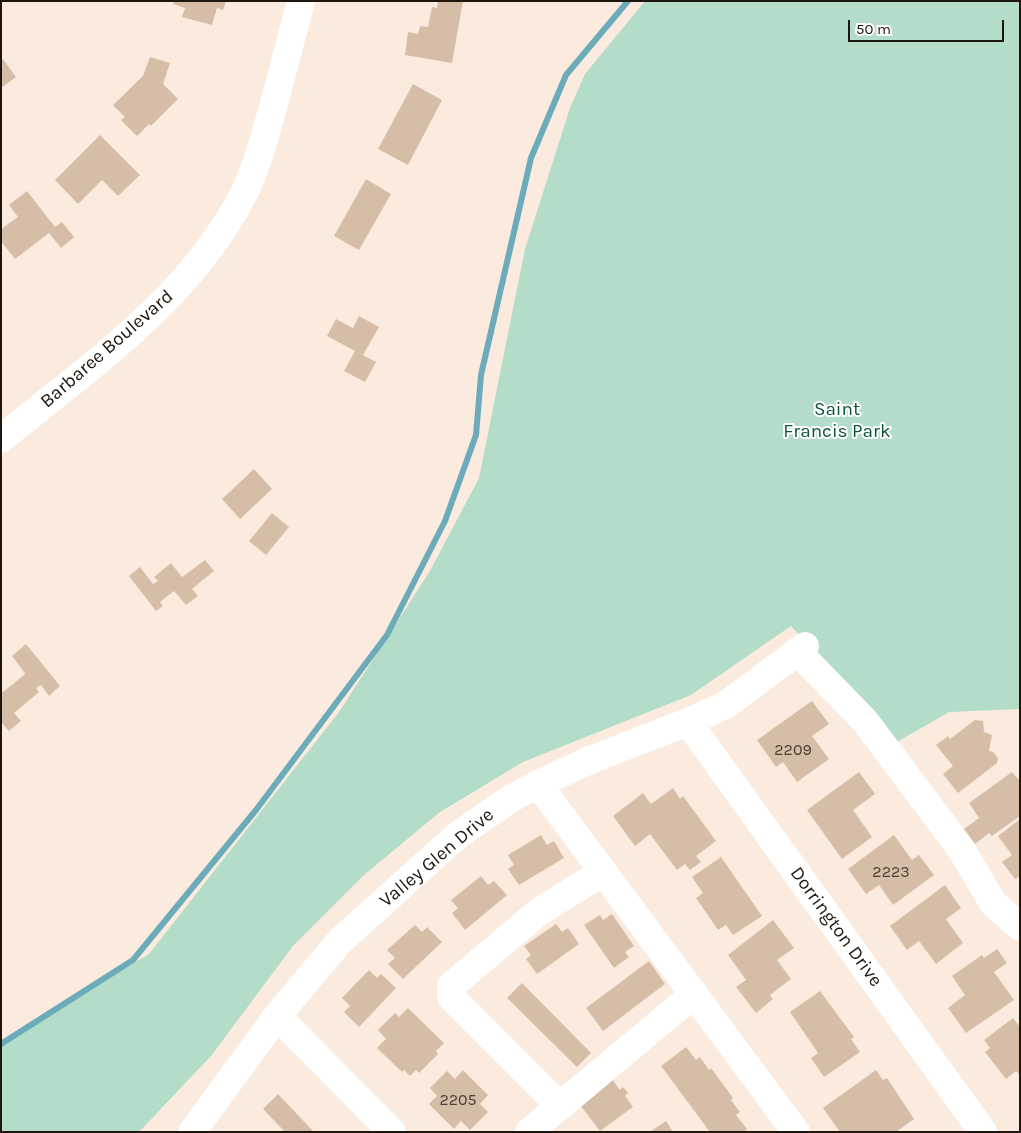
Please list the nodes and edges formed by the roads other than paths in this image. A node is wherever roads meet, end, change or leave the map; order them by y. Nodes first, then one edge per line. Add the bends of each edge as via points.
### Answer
1 (301, 1) edge
2 (1, 439) edge
3 (688, 722) junction
4 (538, 784) junction
5 (603, 872) junction
6 (1020, 927) edge
7 (694, 994) junction
8 (277, 1016) junction
9 (560, 1106) junction
10 (785, 1128) edge
11 (201, 1129) edge
12 (392, 1132) edge
13 (529, 1132) edge
14 (983, 1132) edge

1 - 2 street, Barbaree Boulevard via 261,149 244,193 213,245 172,294 133,331
3 - 4 street, Valley Glen Drive
3 - 6 street, Valley Glen Drive via 726,706 802,649 865,721 961,849 993,903
3 - 14 street, Dorrington Drive
4 - 5 street
4 - 8 street, Valley Glen Drive via 510,798 458,835 341,940
5 - 7 street
5 - 9 street via 540,911 451,986 451,997
7 - 9 street
7 - 10 street
8 - 11 street, Valley Glen Drive
8 - 12 street
9 - 13 street

